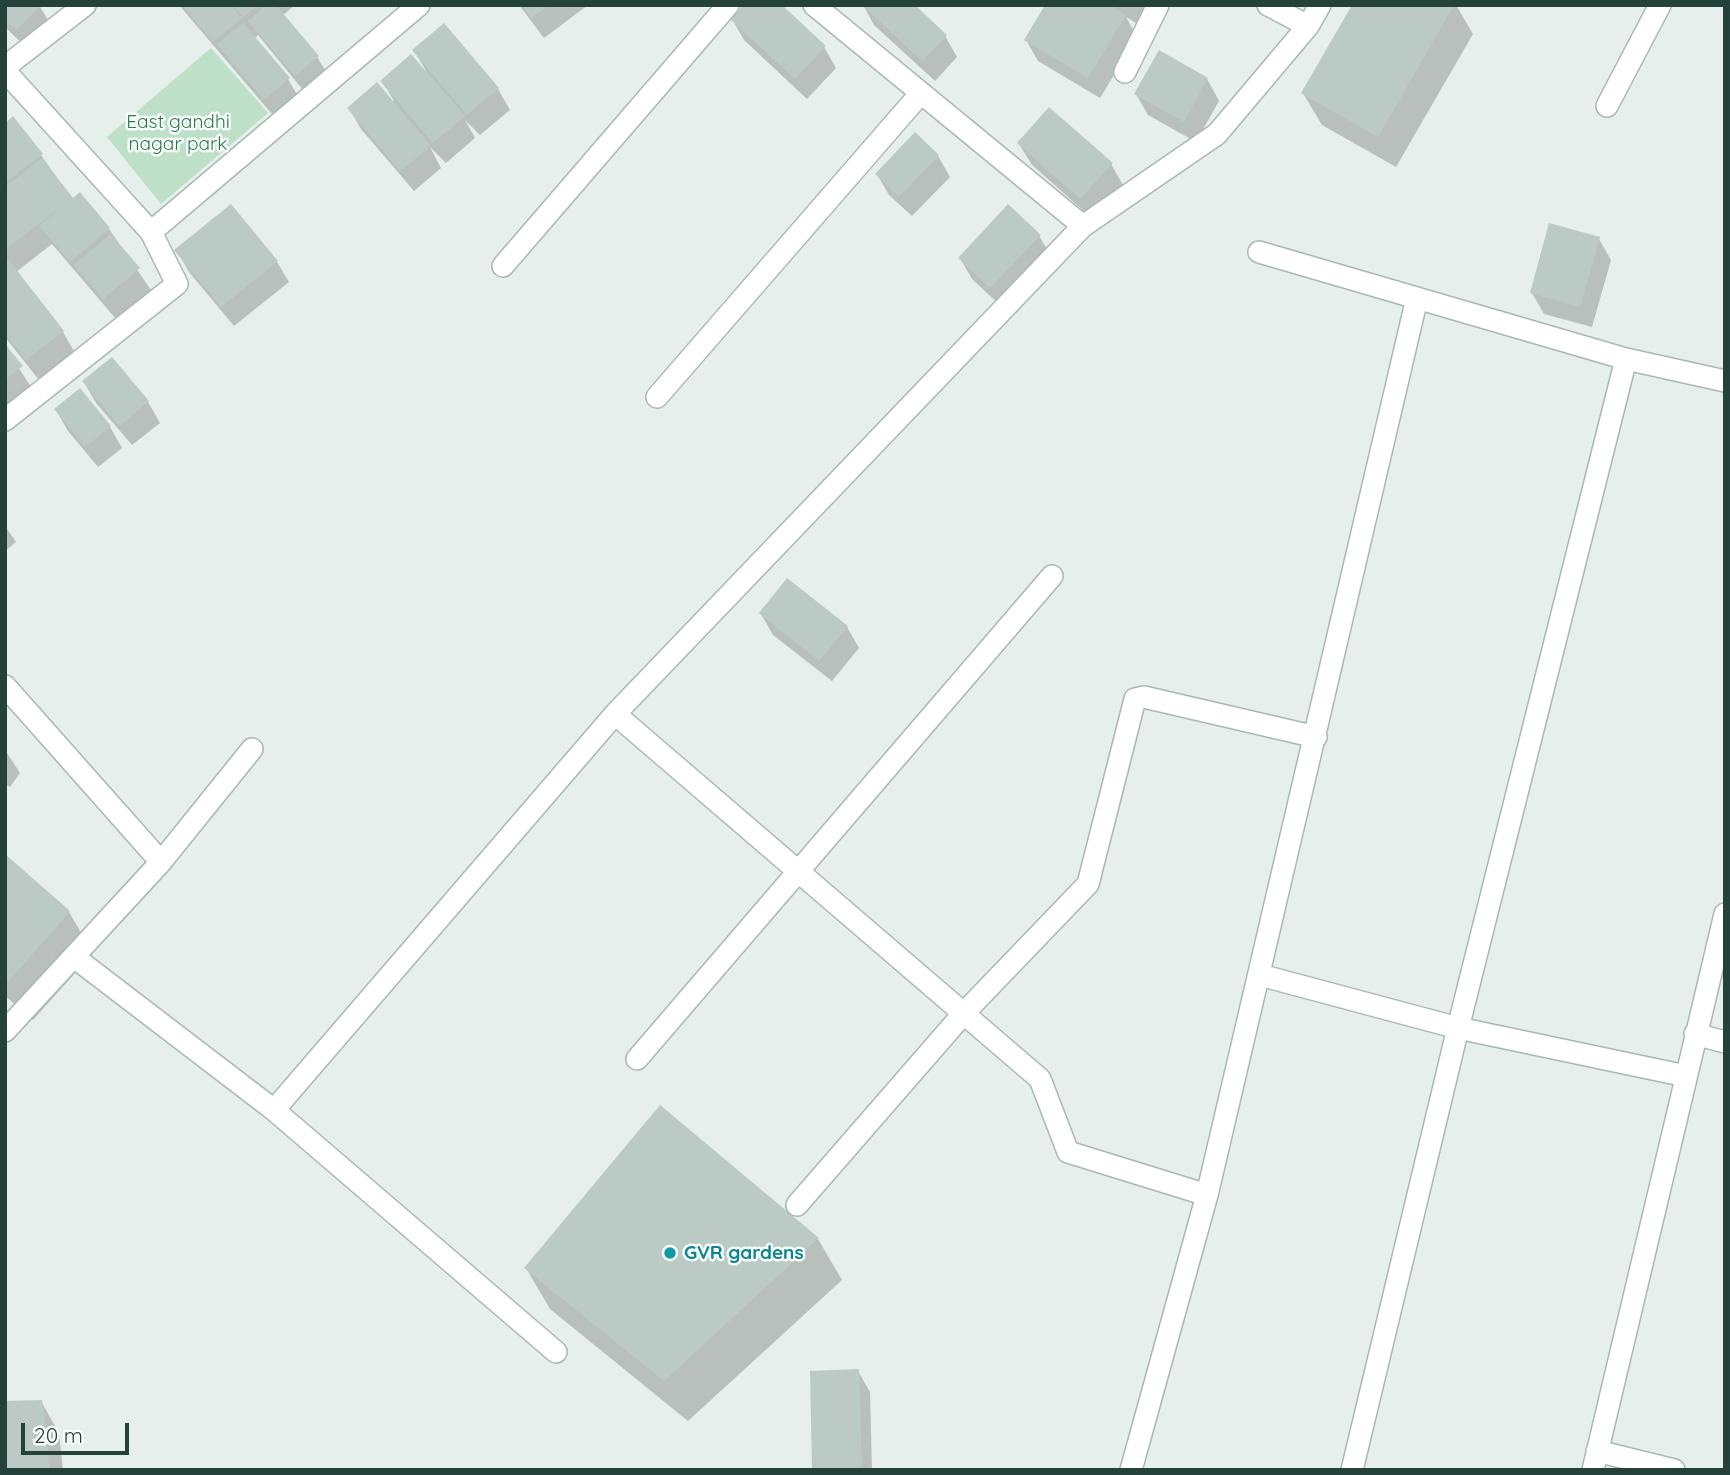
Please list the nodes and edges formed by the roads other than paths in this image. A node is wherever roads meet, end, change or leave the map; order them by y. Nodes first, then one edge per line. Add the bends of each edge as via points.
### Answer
1 (85, 5) edge
2 (419, 5) edge
3 (728, 5) edge
4 (814, 5) edge
5 (1158, 5) edge
6 (1268, 5) edge
7 (1320, 5) edge
8 (1660, 5) edge
9 (1308, 26) junction
10 (5, 69) edge
11 (1125, 72) dead end
12 (921, 93) junction
13 (1606, 106) dead end
14 (1083, 226) junction
15 (151, 232) junction
16 (1259, 252) dead end
17 (503, 266) dead end
18 (1417, 298) junction
19 (1626, 359) junction
20 (1725, 381) edge
21 (657, 397) dead end
22 (5, 420) edge
23 (1052, 576) dead end
24 (5, 686) edge
25 (615, 714) junction
26 (1316, 737) junction
27 (252, 749) dead end
28 (160, 862) junction
29 (798, 871) junction
30 (1725, 914) edge
31 (74, 957) junction
32 (1260, 975) junction
33 (964, 1013) junction
34 (1458, 1028) junction
35 (5, 1031) edge
36 (1695, 1034) junction
37 (1725, 1042) edge
38 (637, 1059) dead end
39 (1686, 1076) junction
40 (274, 1110) junction
41 (1207, 1195) junction
42 (797, 1205) dead end
43 (556, 1352) dead end
44 (1595, 1460) edge
45 (1131, 1470) edge
46 (1352, 1470) edge
47 (1674, 1470) edge

1 - 10 street
2 - 15 street
3 - 17 street
4 - 12 street
5 - 11 street
6 - 9 street
7 - 9 street
8 - 13 street
9 - 14 street via 1217,134
10 - 15 street
12 - 14 street
12 - 21 street
14 - 25 street
15 - 22 street via 177,284
16 - 18 street
18 - 19 street
18 - 26 street
19 - 20 street
19 - 34 street
23 - 29 street
24 - 28 street
25 - 29 street
25 - 40 street
26 - 32 street
26 - 33 street via 1143,697 1135,699 1088,884
27 - 28 street
28 - 31 street
29 - 33 street
29 - 38 street
30 - 36 street
31 - 35 street
31 - 40 street
32 - 34 street
32 - 41 street
33 - 41 street via 1040,1079 1068,1152
33 - 42 street
34 - 39 street
34 - 46 street
36 - 37 street
36 - 39 street
39 - 44 street
40 - 43 street
41 - 45 street
44 - 47 street

